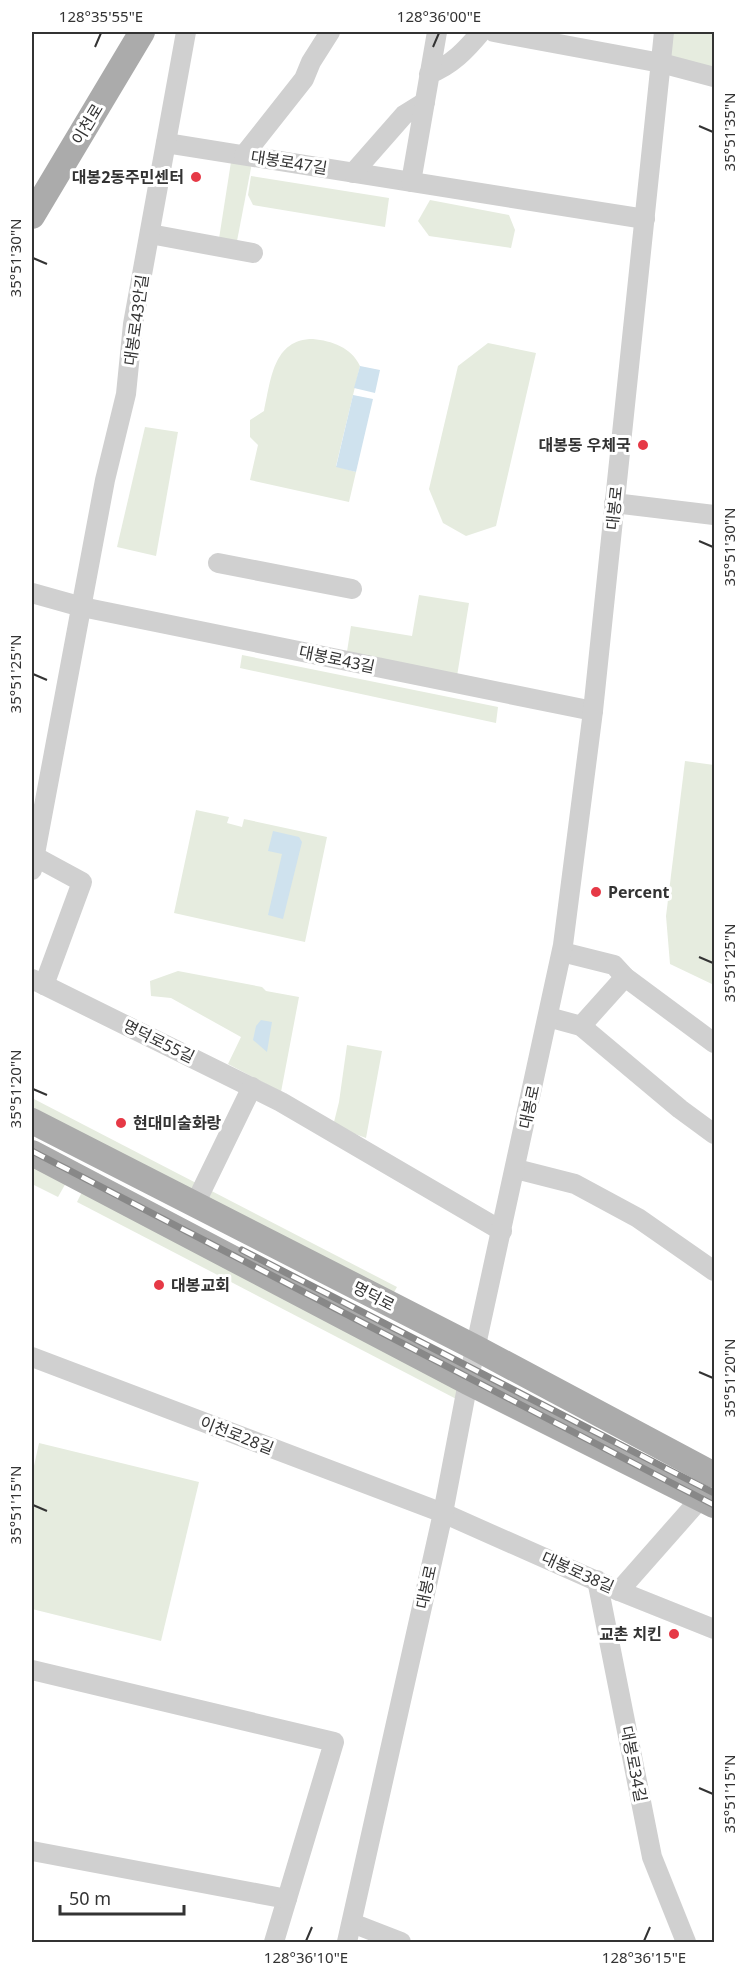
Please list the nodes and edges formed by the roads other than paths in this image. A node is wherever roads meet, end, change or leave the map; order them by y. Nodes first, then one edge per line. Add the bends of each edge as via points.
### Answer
1 (142, 32) edge
2 (186, 32) edge
3 (330, 32) edge
4 (437, 32) edge
5 (481, 32) edge
6 (496, 32) edge
7 (664, 32) edge
8 (661, 67) junction
9 (429, 74) junction
10 (714, 77) edge
11 (714, 84) edge
12 (425, 102) junction
13 (166, 143) junction
14 (244, 155) junction
15 (353, 172) junction
16 (411, 182) junction
17 (32, 216) edge
18 (645, 219) junction
19 (150, 234) junction
20 (253, 253) dead end
21 (614, 504) junction
22 (714, 515) edge
23 (218, 563) dead end
24 (352, 589) dead end
25 (32, 593) edge
26 (82, 607) junction
27 (593, 711) junction
28 (33, 863) edge
29 (562, 952) junction
30 (625, 977) junction
31 (38, 982) edge
32 (548, 1017) junction
33 (581, 1026) junction
34 (714, 1043) edge
35 (252, 1087) junction
36 (32, 1120) edge
37 (714, 1134) edge
38 (32, 1153) edge
39 (516, 1169) junction
40 (195, 1204) junction
41 (502, 1232) junction
42 (714, 1271) edge
43 (476, 1348) junction
44 (32, 1356) edge
45 (468, 1382) junction
46 (714, 1475) edge
47 (708, 1501) edge
48 (443, 1513) junction
49 (597, 1580) junction
50 (619, 1591) junction
51 (714, 1629) edge
52 (32, 1670) edge
53 (32, 1851) edge
54 (287, 1899) junction
55 (352, 1923) junction
56 (274, 1942) edge
57 (347, 1942) edge
58 (401, 1942) edge
59 (686, 1942) edge

1 - 17 main road, 이천로
2 - 13 street, 대봉로43안길
3 - 14 street via 304,79
4 - 9 street
5 - 9 street via 464,53
6 - 8 street
7 - 8 street, 대봉로
8 - 10 street
8 - 11 street
8 - 18 street, 대봉로
9 - 12 street
12 - 15 street via 404,115
12 - 16 street
13 - 14 street, 대봉로47길
13 - 19 street, 대봉로43안길
14 - 15 street, 대봉로47길
15 - 16 street, 대봉로47길
16 - 18 street, 대봉로47길
18 - 21 street, 대봉로
19 - 20 street
19 - 26 street, 대봉로43안길 via 133,324 126,394 105,480
21 - 22 street
21 - 27 street, 대봉로
23 - 24 street
25 - 26 street, 대봉로43길
26 - 27 street, 대봉로43길
26 - 28 street
27 - 29 street, 대봉로
28 - 31 street via 82,882
29 - 30 street via 614,965
29 - 32 street, 대봉로
30 - 33 street
30 - 34 street
31 - 35 street, 명덕로55길
32 - 33 street
32 - 39 street, 대봉로
33 - 37 street
35 - 40 street
35 - 41 street, 명덕로55길
36 - 40 main road, 명덕로
38 - 45 main road, 명덕로
39 - 41 street, 대봉로
39 - 42 street via 575,1184 638,1218
40 - 43 main road, 명덕로
41 - 43 street, 대봉로
43 - 45 street, 대봉로
43 - 46 main road, 명덕로
44 - 48 street, 이천로28길
45 - 47 main road, 명덕로
45 - 48 street, 대봉로
47 - 50 street
48 - 49 street, 대봉로38길
48 - 55 street, 대봉로
49 - 50 street, 대봉로38길
49 - 59 street, 대봉로34길 via 652,1857
50 - 51 street, 대봉로38길
52 - 54 street via 334,1742
53 - 54 street
54 - 56 street
55 - 57 street, 대봉로
55 - 58 street

